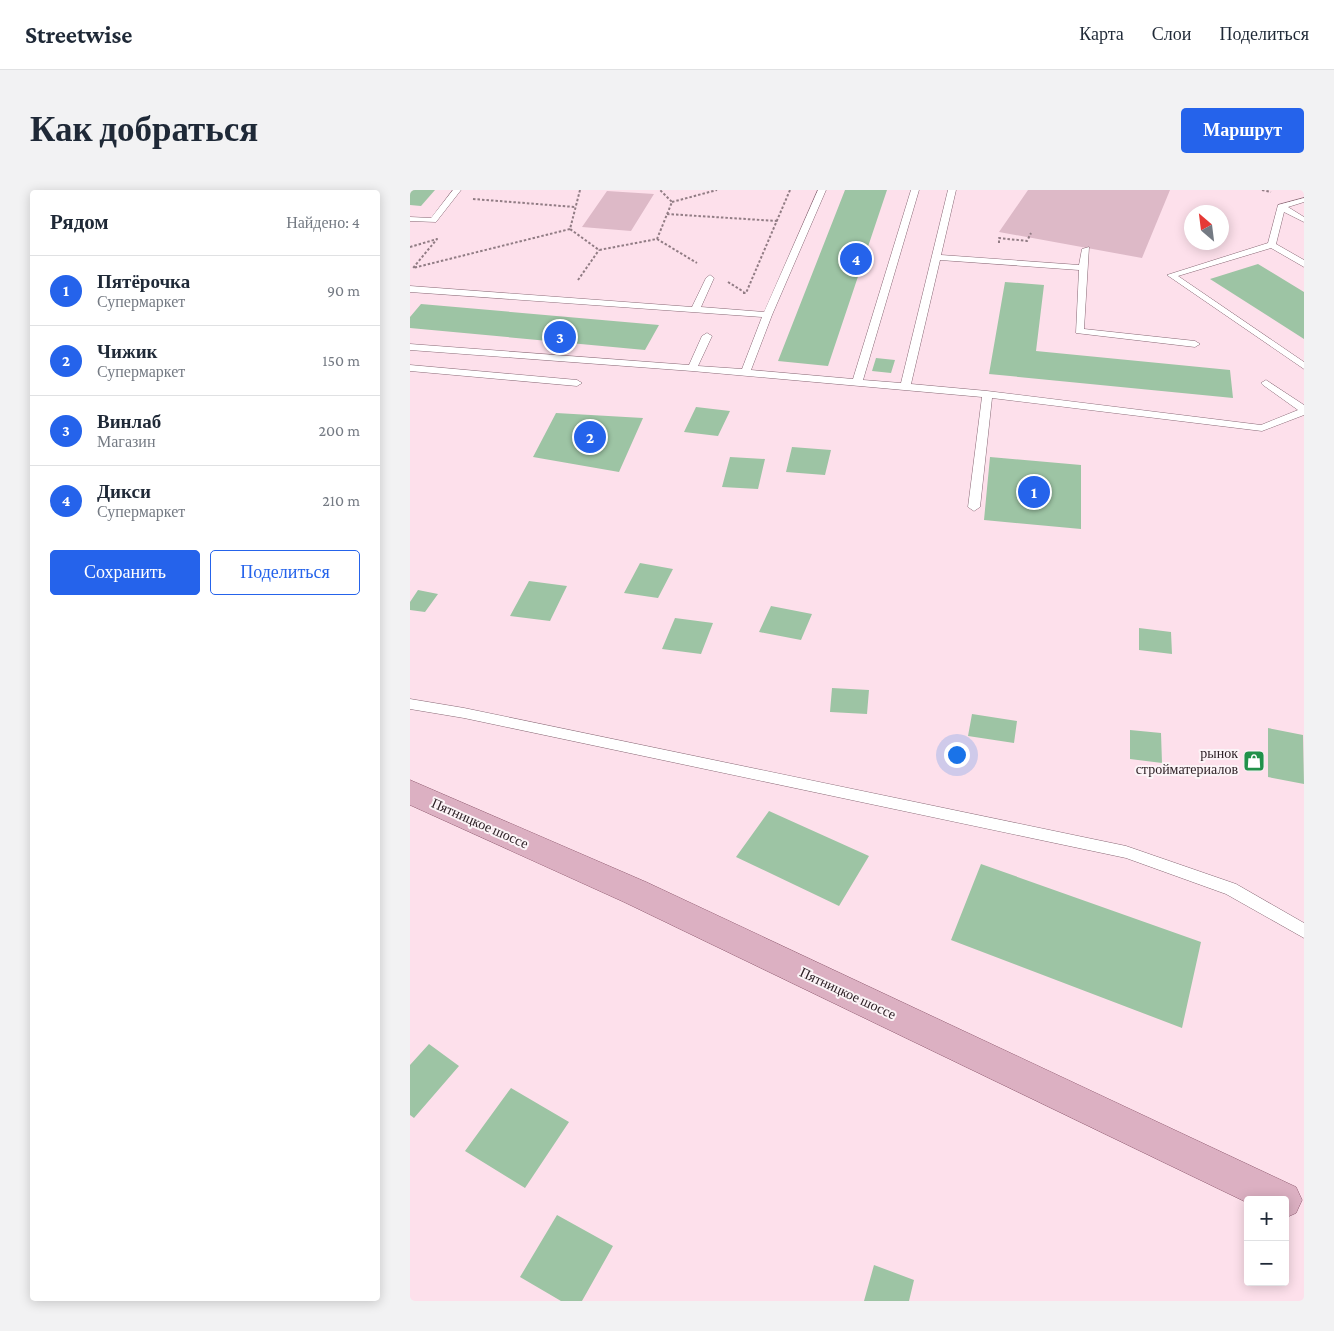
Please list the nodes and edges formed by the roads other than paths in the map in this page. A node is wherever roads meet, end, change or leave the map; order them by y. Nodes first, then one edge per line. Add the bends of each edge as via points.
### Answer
1 (457, 190) edge
2 (822, 190) edge
3 (915, 190) edge
4 (952, 190) edge
5 (1304, 200) edge
6 (1281, 207) junction
7 (410, 219) edge
8 (1304, 220) edge
9 (1272, 245) junction
10 (1086, 249) dead end
11 (936, 257) junction
12 (1304, 264) edge
13 (1083, 268) junction
14 (710, 278) dead end
15 (410, 289) edge
16 (695, 310) junction
17 (768, 316) junction
18 (707, 336) dead end
19 (1195, 344) dead end
20 (410, 347) edge
21 (1304, 366) edge
22 (410, 368) edge
23 (692, 368) junction
24 (745, 373) junction
25 (578, 383) dead end
26 (857, 383) junction
27 (1266, 383) dead end
28 (905, 388) junction
29 (987, 394) junction
30 (1304, 410) edge
31 (974, 507) dead end
32 (410, 704) edge
33 (412, 795) edge
34 (1304, 931) edge
35 (1276, 1196) edge
36 (1289, 1202) edge
37 (1304, 1210) edge

1 - 7 lane via 432,220
2 - 17 lane
3 - 26 lane
4 - 11 lane
5 - 6 lane
6 - 8 lane
6 - 9 lane
9 - 12 lane
9 - 21 lane via 1171,275
10 - 13 lane
11 - 13 lane
11 - 28 lane
13 - 19 lane via 1079,331
14 - 16 lane
15 - 16 lane
16 - 17 lane
17 - 24 lane
18 - 23 lane
20 - 23 lane
22 - 25 lane
23 - 24 lane
24 - 26 lane
26 - 28 lane
27 - 30 lane
28 - 29 lane
29 - 30 lane via 1262,428
29 - 31 lane
32 - 34 lane via 1126,852 1231,889
33 - 35 main road, Пятницкое шоссе via 635,892
36 - 37 main road, Пятницкое шоссе

